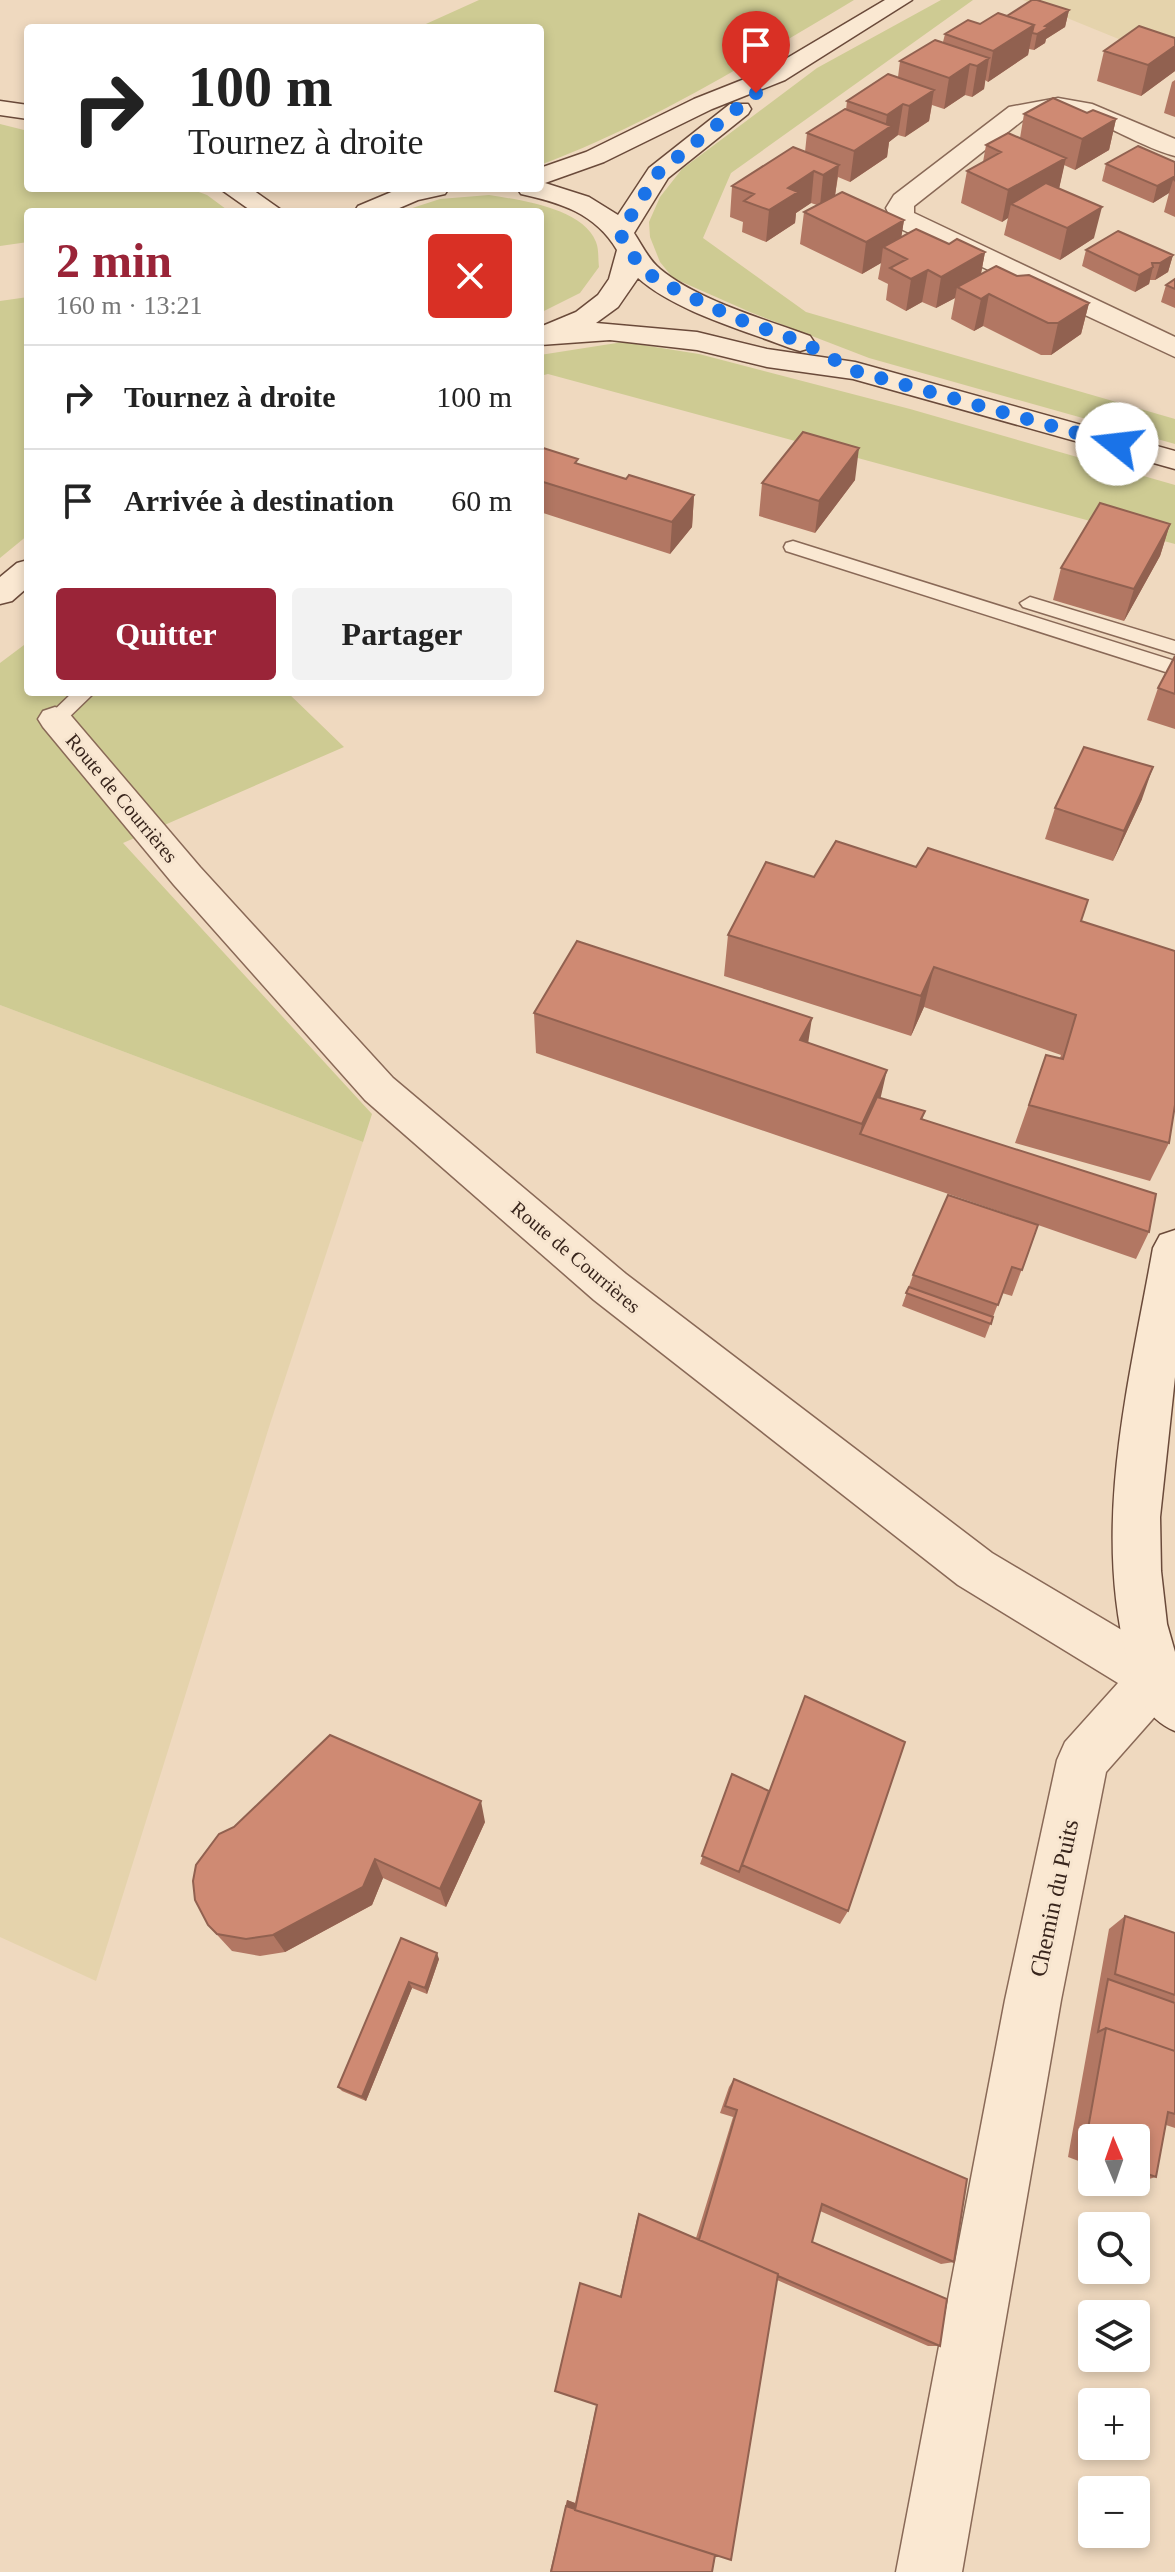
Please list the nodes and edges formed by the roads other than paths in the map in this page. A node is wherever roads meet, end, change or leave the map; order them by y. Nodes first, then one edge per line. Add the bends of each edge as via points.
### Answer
1 (901, 0) edge
2 (776, 75) junction
3 (0, 108) edge
4 (24, 111) edge
5 (1175, 148) edge
6 (544, 176) edge
7 (238, 192) edge
8 (397, 192) edge
9 (419, 192) edge
10 (543, 192) edge
11 (410, 194) junction
12 (264, 208) edge
13 (377, 208) edge
14 (625, 242) junction
15 (544, 333) edge
16 (544, 335) edge
17 (1175, 348) edge
18 (855, 371) junction
19 (1175, 460) edge
20 (793, 547) dead end
21 (858, 550) dead end
22 (1175, 648) edge
23 (1175, 668) edge
24 (70, 705) edge
25 (1175, 1248) edge
26 (1166, 1692) edge
27 (929, 2572) edge

1 - 2 street
2 - 6 street
2 - 14 street via 658,173
3 - 4 street
5 - 17 street via 1083,109 1036,106 1018,112 899,208 912,224
7 - 12 street
8 - 11 street
9 - 11 street
10 - 14 street via 586,205 606,218
11 - 13 street
14 - 15 street via 626,277 610,301
14 - 18 street via 656,280 735,318 804,343
16 - 18 street via 625,333 697,341
18 - 19 street
20 - 23 lane
21 - 22 lane
24 - 26 street, Route de Courrières via 187,876 379,1089 610,1287 975,1569
25 - 26 street via 1141,1450 1136,1542 1141,1620
26 - 27 street, Chemin du Puits via 1083,1760 1033,2000

